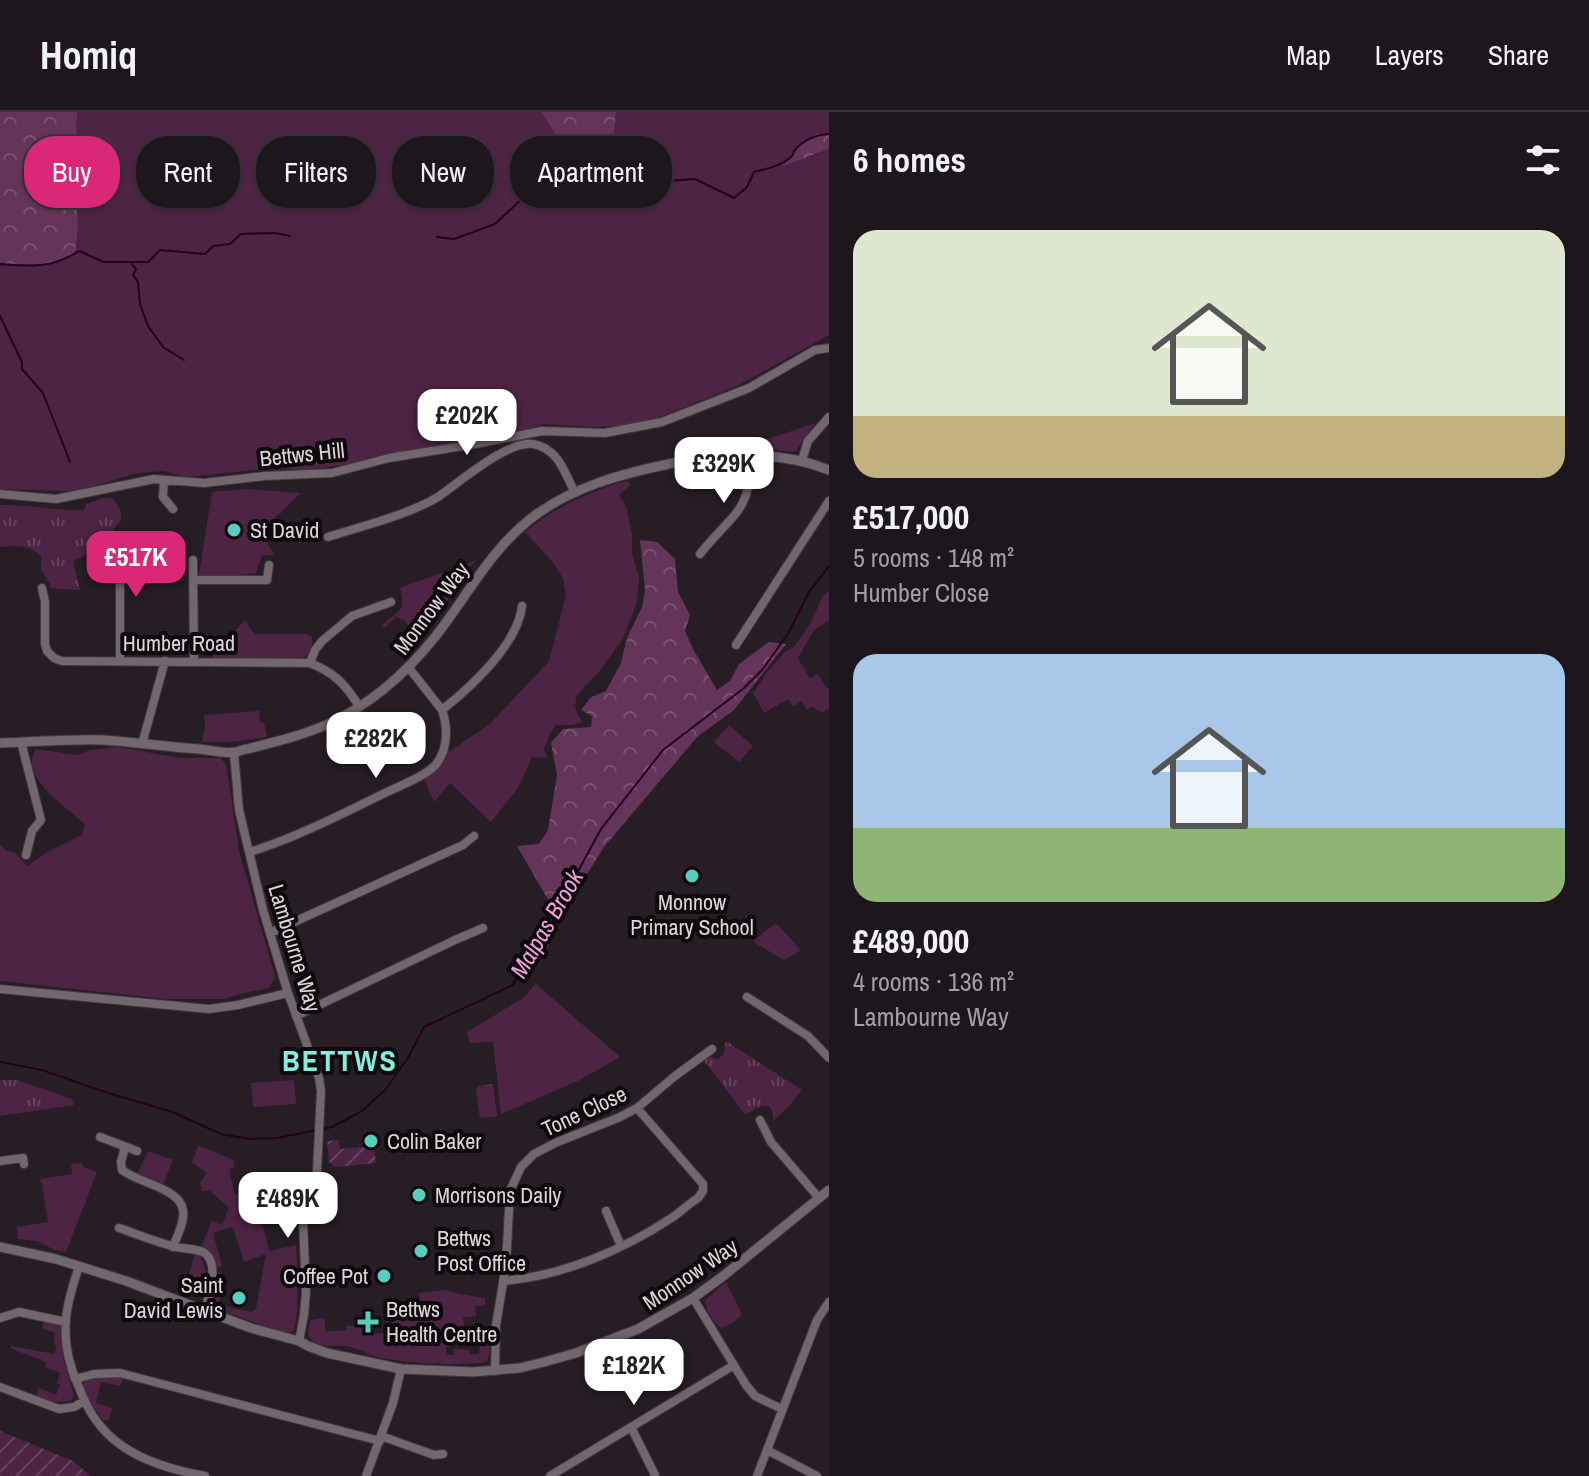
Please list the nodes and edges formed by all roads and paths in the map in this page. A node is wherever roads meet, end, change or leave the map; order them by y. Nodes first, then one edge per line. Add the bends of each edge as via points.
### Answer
1 (829, 348) edge
2 (829, 417) edge
3 (751, 454) junction
4 (802, 460) junction
5 (829, 470) edge
6 (164, 480) junction
7 (575, 493) junction
8 (0, 494) edge
9 (829, 501) edge
10 (173, 509) dead end
11 (328, 537) dead end
12 (116, 544) dead end
13 (700, 554) dead end
14 (193, 560) dead end
15 (269, 565) dead end
16 (193, 580) junction
17 (42, 588) dead end
18 (391, 602) dead end
19 (522, 606) dead end
20 (736, 645) dead end
21 (120, 661) junction
22 (165, 661) junction
23 (194, 661) junction
24 (310, 663) junction
25 (409, 668) junction
26 (359, 706) junction
27 (442, 710) junction
28 (21, 742) junction
29 (0, 743) edge
30 (142, 744) junction
31 (234, 753) junction
32 (474, 836) dead end
33 (250, 852) junction
34 (26, 855) dead end
35 (483, 928) dead end
36 (270, 933) junction
37 (0, 989) edge
38 (288, 993) junction
39 (747, 997) dead end
40 (296, 1016) junction
41 (712, 1049) dead end
42 (829, 1058) edge
43 (637, 1108) junction
44 (760, 1120) dead end
45 (100, 1137) dead end
46 (125, 1147) junction
47 (137, 1151) dead end
48 (0, 1161) edge
49 (24, 1164) dead end
50 (829, 1190) edge
51 (819, 1198) junction
52 (606, 1211) dead end
53 (119, 1228) dead end
54 (621, 1246) junction
55 (0, 1247) edge
56 (173, 1247) junction
57 (79, 1266) junction
58 (503, 1281) junction
59 (693, 1298) junction
60 (829, 1302) edge
61 (204, 1310) junction
62 (0, 1318) edge
63 (66, 1322) junction
64 (299, 1341) junction
65 (734, 1365) junction
66 (401, 1369) junction
67 (495, 1371) junction
68 (75, 1379) junction
69 (0, 1387) edge
70 (84, 1401) junction
71 (782, 1409) junction
72 (631, 1427) junction
73 (380, 1438) junction
74 (767, 1450) junction
75 (443, 1454) dead end
76 (655, 1475) edge
77 (205, 1476) edge
78 (366, 1476) edge
79 (550, 1476) edge
80 (757, 1476) edge
81 (817, 1476) edge

1 - 6 street, Bettws Hill via 815,350 749,388 662,422 605,433 542,431 332,473 204,483
2 - 4 street via 808,441
3 - 4 street, Monnow Way
3 - 7 street, Monnow Way via 664,465
3 - 13 street via 745,502
4 - 5 street, Monnow Way
6 - 8 street, Bettws Hill via 56,499
6 - 10 street via 163,497
7 - 11 street via 558,458 547,448 530,444 494,457 422,506
7 - 25 street, Monnow Way via 529,520 495,554
9 - 20 street
12 - 21 street
14 - 16 street
15 - 16 street via 267,580
16 - 23 street
17 - 21 street, Humber Road via 45,644 54,658
18 - 24 street via 352,616 322,641
19 - 27 street via 507,643
21 - 22 street, Humber Road
22 - 23 street, Humber Road
22 - 30 street
23 - 24 street, Humber Road
24 - 26 street via 338,678
25 - 26 street, Monnow Way
25 - 27 street
26 - 31 street, Monnow Way via 285,741
27 - 33 street via 444,751 435,766 298,836
28 - 29 street, Monnow Way
28 - 30 street, Monnow Way
28 - 34 street via 41,820
30 - 31 street, Monnow Way
31 - 33 street, Lambourne Way via 239,810
32 - 36 street
33 - 36 street, Lambourne Way
35 - 40 street
36 - 38 street, Lambourne Way
37 - 38 street via 209,1009
38 - 40 street, Lambourne Way
39 - 42 street via 808,1036
40 - 64 street, Lambourne Way via 321,1091 317,1171 303,1220 306,1292
41 - 43 street, Tone Close
43 - 54 street via 698,1177 703,1191 672,1217
43 - 58 street, Tone Close via 544,1148 521,1167 510,1191
44 - 51 street via 771,1142
45 - 46 street
46 - 47 street
46 - 56 street via 122,1170 171,1193 181,1204
48 - 49 street via 23,1158
50 - 51 street, Monnow Way
51 - 59 street, Monnow Way
52 - 54 street
53 - 56 street
54 - 58 street via 545,1274
55 - 57 street, Monnow Way
56 - 61 street via 208,1257 212,1284
57 - 61 street, Monnow Way
57 - 63 street
58 - 67 street, Tone Close
59 - 65 street
59 - 67 street, Monnow Way via 638,1329 576,1353
60 - 71 street
61 - 64 street, Monnow Way
62 - 63 street via 19,1312
63 - 68 street
64 - 66 street, Monnow Way via 327,1353
65 - 71 street via 755,1396
65 - 72 street
66 - 67 street, Monnow Way
66 - 73 street
68 - 70 street
68 - 73 street via 120,1373
69 - 70 street via 59,1409
70 - 77 street via 104,1432 128,1450
71 - 74 street
72 - 76 street
72 - 79 street
73 - 75 street
73 - 78 street
74 - 80 street
74 - 81 street

